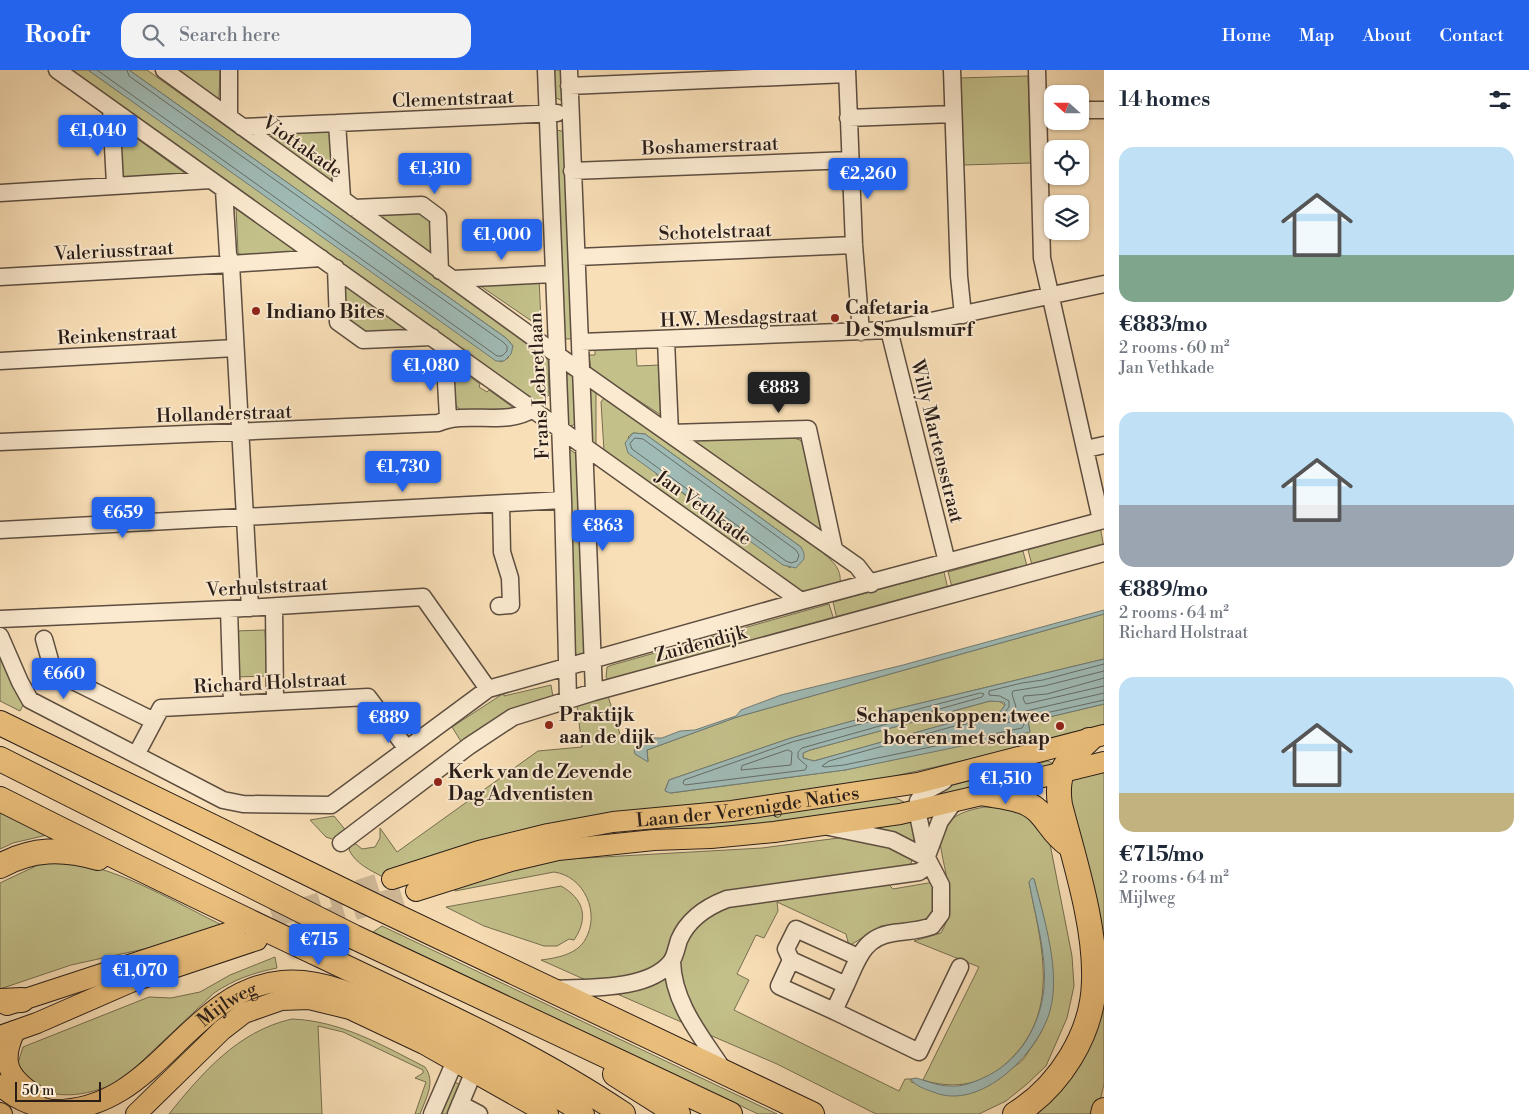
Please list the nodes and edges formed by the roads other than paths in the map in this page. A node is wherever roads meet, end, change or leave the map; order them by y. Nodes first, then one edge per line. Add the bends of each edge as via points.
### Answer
1 (57, 70) edge
2 (164, 70) edge
3 (229, 70) edge
4 (546, 70) edge
5 (952, 70) edge
6 (1037, 70) edge
7 (847, 72) edge
8 (569, 78) edge
9 (1044, 106) edge
10 (111, 110) junction
11 (1089, 110) edge
12 (1104, 110) edge
13 (570, 113) junction
14 (548, 114) junction
15 (953, 114) junction
16 (848, 118) junction
17 (236, 122) junction
18 (337, 123) junction
19 (1045, 130) edge
20 (850, 160) junction
21 (572, 171) junction
22 (115, 184) junction
23 (218, 185) junction
24 (0, 193) edge
25 (348, 203) junction
26 (854, 246) junction
27 (578, 257) junction
28 (321, 258) junction
29 (231, 264) junction
30 (336, 268) junction
31 (553, 274) junction
32 (447, 275) junction
33 (0, 277) edge
34 (1104, 284) edge
35 (1051, 296) junction
36 (963, 315) junction
37 (889, 330) junction
38 (861, 332) junction
39 (666, 340) junction
40 (438, 341) junction
41 (581, 342) junction
42 (235, 348) junction
43 (556, 354) junction
44 (0, 361) edge
45 (580, 371) junction
46 (533, 408) junction
47 (448, 418) junction
48 (560, 428) junction
49 (240, 433) junction
50 (670, 433) junction
51 (0, 442) edge
52 (584, 445) junction
53 (1104, 445) edge
54 (1086, 449) junction
55 (563, 500) junction
56 (501, 504) junction
57 (244, 517) junction
58 (1103, 520) edge
59 (0, 530) edge
60 (834, 549) junction
61 (1104, 553) edge
62 (948, 562) junction
63 (870, 584) junction
64 (801, 601) junction
65 (274, 606) junction
66 (499, 606) dead end
67 (250, 608) junction
68 (229, 609) junction
69 (0, 619) edge
70 (0, 636) edge
71 (44, 639) dead end
72 (591, 660) junction
73 (568, 667) junction
74 (488, 689) junction
75 (594, 692) junction
76 (568, 699) junction
77 (276, 701) junction
78 (232, 704) junction
79 (154, 721) junction
80 (0, 723) edge
81 (1097, 737) edge
82 (407, 749) junction
83 (136, 755) junction
84 (0, 759) edge
85 (1104, 762) edge
86 (1061, 772) junction
87 (950, 776) junction
88 (887, 789) junction
89 (986, 794) junction
90 (0, 799) edge
91 (954, 802) junction
92 (917, 810) junction
93 (822, 826) junction
94 (342, 843) dead end
95 (1070, 846) junction
96 (928, 861) junction
97 (0, 866) edge
98 (152, 876) junction
99 (392, 880) tunnel mouth
100 (416, 891) tunnel mouth
101 (236, 930) tunnel mouth
102 (257, 940) tunnel mouth
103 (858, 957) junction
104 (791, 960) junction
105 (672, 961) junction
106 (960, 967) dead end
107 (846, 985) junction
108 (552, 989) junction
109 (11, 1000) edge
110 (0, 1007) edge
111 (834, 1011) junction
112 (531, 1021) junction
113 (8, 1033) edge
114 (463, 1056) junction
115 (474, 1071) junction
116 (724, 1071) junction
117 (0, 1085) edge
118 (458, 1109) edge
119 (1104, 1110) edge
120 (58, 1111) junction
121 (812, 1113) edge
122 (136, 1114) edge
123 (432, 1114) edge
124 (479, 1114) edge
125 (548, 1114) edge
126 (584, 1114) edge
127 (623, 1114) edge
128 (678, 1114) edge
129 (730, 1114) edge
130 (1015, 1114) edge
131 (1103, 1114) edge

1 - 10 street
2 - 17 street, Viottakade
3 - 17 street
4 - 14 street, Frans Lebretlaan
5 - 15 street
6 - 9 street
7 - 8 street
7 - 16 street
8 - 13 street
10 - 22 street
10 - 23 street
11 - 12 street
13 - 14 street, Clementstraat
13 - 21 street
14 - 18 street, Clementstraat
14 - 31 street, Frans Lebretlaan
15 - 16 street
15 - 36 street via 958,276
16 - 20 street
17 - 18 street, Viottakade
17 - 25 street, Viottakade
18 - 25 street, Viottakade
19 - 35 street via 1042,258
20 - 21 street, Boshamerstraat
20 - 26 street
21 - 27 street
22 - 23 street via 186,181
22 - 24 street via 102,188
23 - 28 street
23 - 29 street via 226,209
25 - 32 street, Viottakade
25 - 32 street via 422,205 438,217
26 - 27 street, Schotelstraat
26 - 38 street
27 - 41 street
28 - 29 street
28 - 30 street
29 - 33 street, Valeriusstraat
29 - 42 street
30 - 40 street
30 - 40 street via 338,322 363,340
31 - 32 street
31 - 43 street, Frans Lebretlaan
32 - 43 street, Viottakade
34 - 35 street, H.W. Mesdagstraat
35 - 36 street, H.W. Mesdagstraat
35 - 54 street
36 - 37 street, H.W. Mesdagstraat
37 - 38 street, H.W. Mesdagstraat
37 - 62 street, Willy Martensstraat
38 - 39 street, H.W. Mesdagstraat
39 - 41 street, H.W. Mesdagstraat
39 - 50 street
40 - 46 street
40 - 47 street via 446,365
41 - 45 street
42 - 44 street, Reinkenstraat
42 - 49 street
43 - 45 street, Viottakade
43 - 48 street, Frans Lebretlaan
45 - 50 street
45 - 52 street
46 - 47 street via 518,417
46 - 48 street
47 - 49 street, Hollanderstraat via 438,423
48 - 52 street
48 - 55 street, Frans Lebretlaan
49 - 51 street, Hollanderstraat
49 - 57 street
50 - 60 street
50 - 60 street via 808,429
52 - 64 street, Jan Vethkade
52 - 72 street
53 - 54 street
54 - 58 street
55 - 56 street
55 - 73 street, Frans Lebretlaan
56 - 57 street
56 - 66 street via 502,552 510,578 511,606
57 - 59 street
57 - 67 street
58 - 62 street, Zuidendijk
60 - 63 street via 857,566
61 - 75 street, Zuidendijk
62 - 63 street, Zuidendijk
63 - 64 street, Zuidendijk
64 - 72 street, Zuidendijk
65 - 67 street, Verhulststraat
65 - 74 street, Verhulststraat via 423,597
65 - 77 street
67 - 68 street, Verhulststraat
68 - 69 street, Verhulststraat
68 - 78 street
70 - 83 street via 30,700
71 - 79 street via 53,671
72 - 73 street, Zuidendijk
72 - 75 street
73 - 74 street, Zuidendijk
73 - 76 street, Frans Lebretlaan
74 - 82 street
75 - 76 street, Zuidendijk
76 - 94 street, Zuidendijk via 513,717 469,746
77 - 78 street, Richard Holstraat
77 - 82 street, Richard Holstraat via 368,697
78 - 79 street, Richard Holstraat via 161,708
79 - 83 street, Richard Holstraat
80 - 108 highway
81 - 86 highway via 1070,757
81 - 87 main road, Laan der Verenigde Naties
82 - 83 street via 331,805 244,804 223,800
84 - 112 highway via 354,937
85 - 86 main road, Laan der Verenigde Naties
86 - 89 main road, Laan der Verenigde Naties
86 - 95 highway via 1058,794
87 - 88 main road, Laan der Verenigde Naties
87 - 92 street via 923,793
88 - 92 street via 907,798
88 - 99 main road, Laan der Verenigde Naties via 581,828 479,851
89 - 91 main road, Laan der Verenigde Naties
89 - 95 highway via 1030,805 1056,836
90 - 98 highway
91 - 92 main road, Laan der Verenigde Naties
91 - 96 street via 940,821
92 - 93 main road, Laan der Verenigde Naties
92 - 96 street
93 - 96 street via 892,840
93 - 100 main road, Laan der Verenigde Naties via 571,848 512,861
95 - 130 highway via 1092,943 1094,983 1091,1004 1079,1041 1064,1068 1037,1098
96 - 103 street via 941,884 942,906 938,920 924,929 890,933 870,940
96 - 105 street via 920,872 727,899 703,910 689,923
97 - 98 highway via 19,856 65,851
98 - 127 highway via 477,1031
101 - 109 main road
102 - 113 main road via 131,982
103 - 104 street via 796,930 786,949
103 - 107 street
104 - 107 street
104 - 111 street via 779,986
105 - 108 street via 652,976 632,982
105 - 116 street via 674,985 680,1002
106 - 111 street via 919,1052
107 - 111 street
108 - 116 highway
109 - 110 main road
112 - 128 highway
112 - 129 highway
113 - 120 main road via 7,1057 11,1074 22,1086
114 - 115 main road, Mijlweg
114 - 120 main road, Mijlweg via 355,995 308,982 276,982 247,991 223,1005 151,1076 123,1098 86,1112
114 - 122 main road, Mijlweg via 350,1009 309,999 281,1000 257,1007 232,1022
114 - 123 street
114 - 126 main road, Mijlweg via 536,1085
115 - 118 street
115 - 125 main road, Mijlweg
116 - 121 highway
117 - 120 main road, Mijlweg via 25,1102
118 - 124 street
119 - 131 highway

